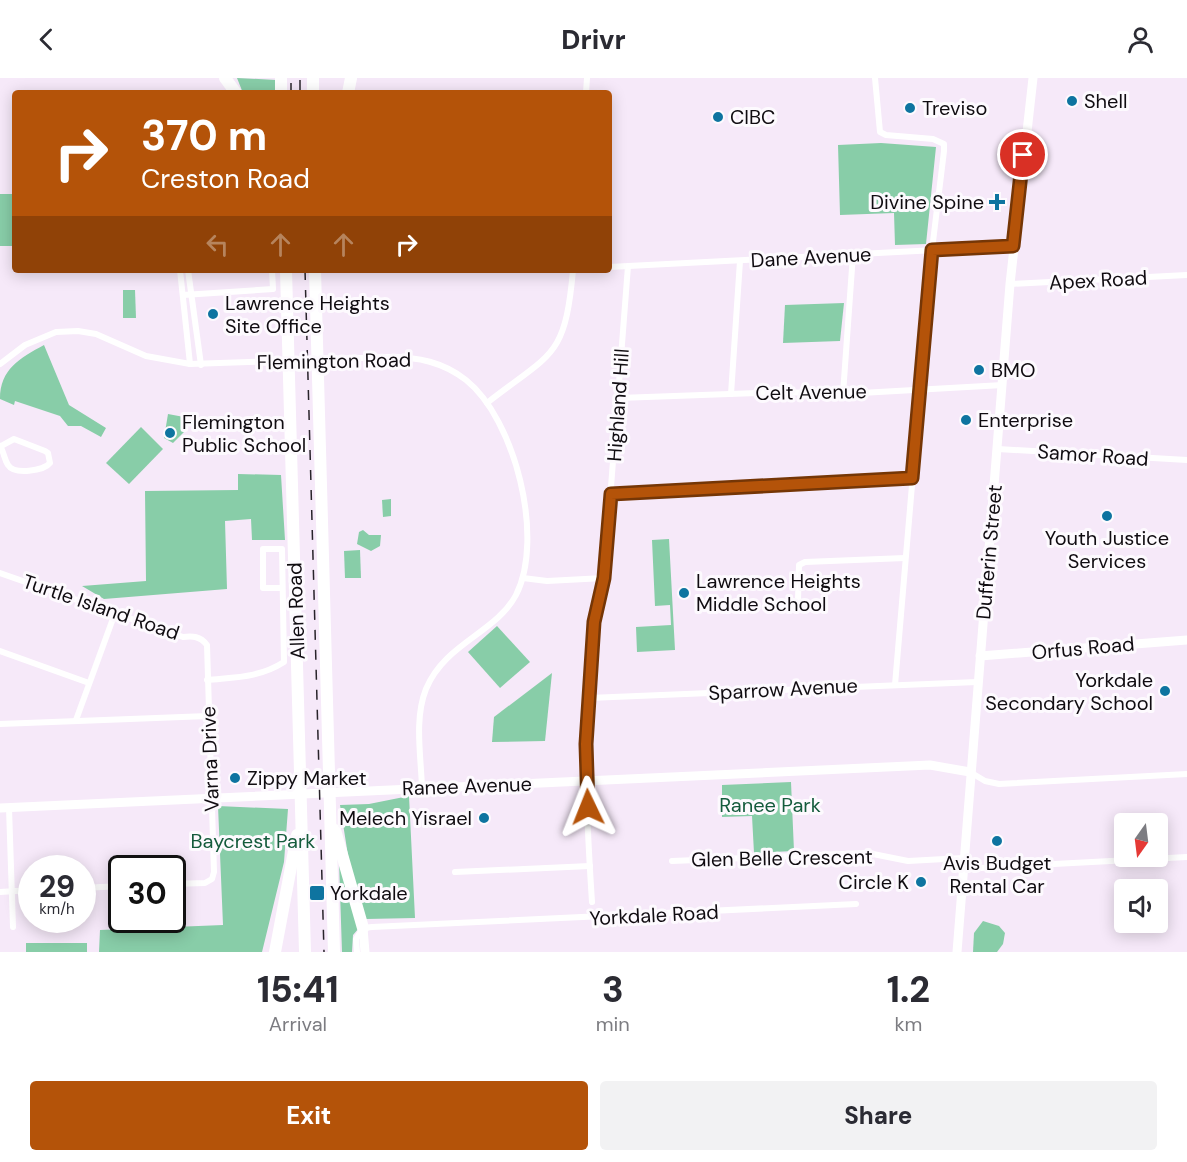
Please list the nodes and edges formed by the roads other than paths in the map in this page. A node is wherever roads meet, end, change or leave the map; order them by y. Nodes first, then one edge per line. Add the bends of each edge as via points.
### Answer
1 (875, 78) edge
2 (1028, 78) edge
3 (1033, 78) edge
4 (1023, 153) junction
5 (1013, 246) junction
6 (932, 250) junction
7 (853, 254) junction
8 (740, 261) junction
9 (628, 266) junction
10 (612, 267) edge
11 (181, 273) edge
12 (188, 273) edge
13 (272, 273) edge
14 (284, 273) edge
15 (315, 273) edge
16 (323, 273) edge
17 (573, 273) edge
18 (1187, 275) edge
19 (1010, 284) junction
20 (187, 294) junction
21 (316, 336) junction
22 (0, 364) edge
23 (190, 364) junction
24 (201, 365) junction
25 (1003, 385) junction
26 (921, 388) junction
27 (731, 394) junction
28 (843, 394) junction
29 (619, 398) junction
30 (487, 403) junction
31 (0, 446) edge
32 (998, 448) junction
33 (1187, 460) edge
34 (912, 478) junction
35 (611, 494) junction
36 (905, 558) junction
37 (0, 573) edge
38 (523, 578) junction
39 (604, 578) junction
40 (282, 588) junction
41 (802, 608) dead end
42 (115, 613) junction
43 (203, 639) joint
44 (1187, 640) edge
45 (0, 651) edge
46 (980, 656) junction
47 (207, 680) junction
48 (977, 682) junction
49 (89, 683) junction
50 (895, 685) junction
51 (589, 698) junction
52 (208, 716) junction
53 (76, 720) junction
54 (0, 724) edge
55 (970, 772) junction
56 (1187, 774) edge
57 (588, 781) junction
58 (422, 788) junction
59 (212, 799) junction
60 (302, 807) junction
61 (4, 808) edge
62 (331, 815) junction
63 (1187, 856) edge
64 (963, 858) junction
65 (672, 861) dead end
66 (590, 866) junction
67 (962, 869) junction
68 (455, 872) dead end
69 (186, 884) edge
70 (11, 891) junction
71 (18, 891) edge
72 (0, 892) edge
73 (592, 902) dead end
74 (856, 904) dead end
75 (13, 927) dead end
76 (363, 928) junction
77 (275, 952) edge
78 (303, 952) edge
79 (334, 952) edge
80 (357, 952) edge
81 (365, 952) edge
82 (957, 952) edge

1 - 6 street via 880,132 936,139 944,144
2 - 4 street, Dufferin Street
3 - 4 street, Dufferin Street via 1028,142
4 - 5 street, Dufferin Street
5 - 6 street, Dane Avenue
5 - 19 street, Dufferin Street
6 - 7 street, Dane Avenue
6 - 26 street
7 - 8 street, Dane Avenue
7 - 28 street
8 - 9 street, Dane Avenue
8 - 27 street
9 - 10 street, Dane Avenue
9 - 29 street, Highland Hill
11 - 20 street
12 - 20 street
13 - 20 street via 273,290
14 - 60 highway, Allen Road
15 - 21 highway, Allen Road
16 - 21 highway via 321,329
17 - 30 street via 567,320 556,347 537,367
18 - 19 street, Apex Road
19 - 25 street, Dufferin Street
20 - 23 street
20 - 24 street
21 - 62 highway, Allen Road
22 - 23 street, Flemington Road via 25,345 56,332 78,331 96,334 146,356
23 - 24 street, Flemington Road
24 - 30 street, Flemington Road via 399,357 426,361 460,376
25 - 26 street, Celt Avenue
25 - 32 street, Dufferin Street
26 - 28 street, Celt Avenue
26 - 34 street
27 - 28 street, Celt Avenue
27 - 29 street, Celt Avenue
29 - 35 street, Highland Hill
30 - 38 street, Flemington Road via 511,448 521,483 526,525
31 - 31 street via 7,464 15,470 47,467 50,463 45,450 14,440
32 - 33 street, Samor Road
32 - 46 street, Dufferin Street
34 - 35 street
34 - 36 street
35 - 39 street, Highland Hill
36 - 41 street via 805,562 799,565 798,600
36 - 50 street
37 - 42 street, Turtle Island Road
38 - 39 street
38 - 58 street, Flemington Road via 508,607 448,656 432,677 420,717
39 - 51 street, Highland Hill via 594,622
40 - 40 street via 282,549 263,549 263,588
40 - 47 street via 284,662 250,677
42 - 43 street, Turtle Island Road via 183,637
42 - 49 street
43 - 47 street, Varna Drive via 207,645
44 - 46 street, Orfus Road
45 - 49 street
46 - 48 street, Dufferin Street
47 - 52 street, Varna Drive
48 - 50 street, Sparrow Avenue
48 - 55 street, Dufferin Street
49 - 53 street
50 - 51 street, Sparrow Avenue
51 - 57 street, Highland Hill
52 - 53 street
52 - 59 street, Varna Drive
53 - 54 street
55 - 56 street via 985,782 999,784
55 - 57 street, Ranee Avenue via 930,765
55 - 64 street, Dufferin Street
57 - 58 street, Ranee Avenue
57 - 66 street, Highland Hill
58 - 59 street, Ranee Avenue
59 - 61 street, Ranee Avenue
59 - 69 street, Varna Drive via 212,879
60 - 77 highway
60 - 78 highway, Allen Road
61 - 70 street
62 - 76 highway
62 - 79 highway, Allen Road
63 - 67 street
64 - 65 street, Glen Belle Crescent via 908,861 868,853
64 - 67 street, Dufferin Street
66 - 68 street
66 - 73 street, Highland Hill
67 - 82 street, Dufferin Street
70 - 71 street
70 - 72 street
70 - 75 street
74 - 76 street, Yorkdale Road
76 - 80 street via 356,939
76 - 81 street

